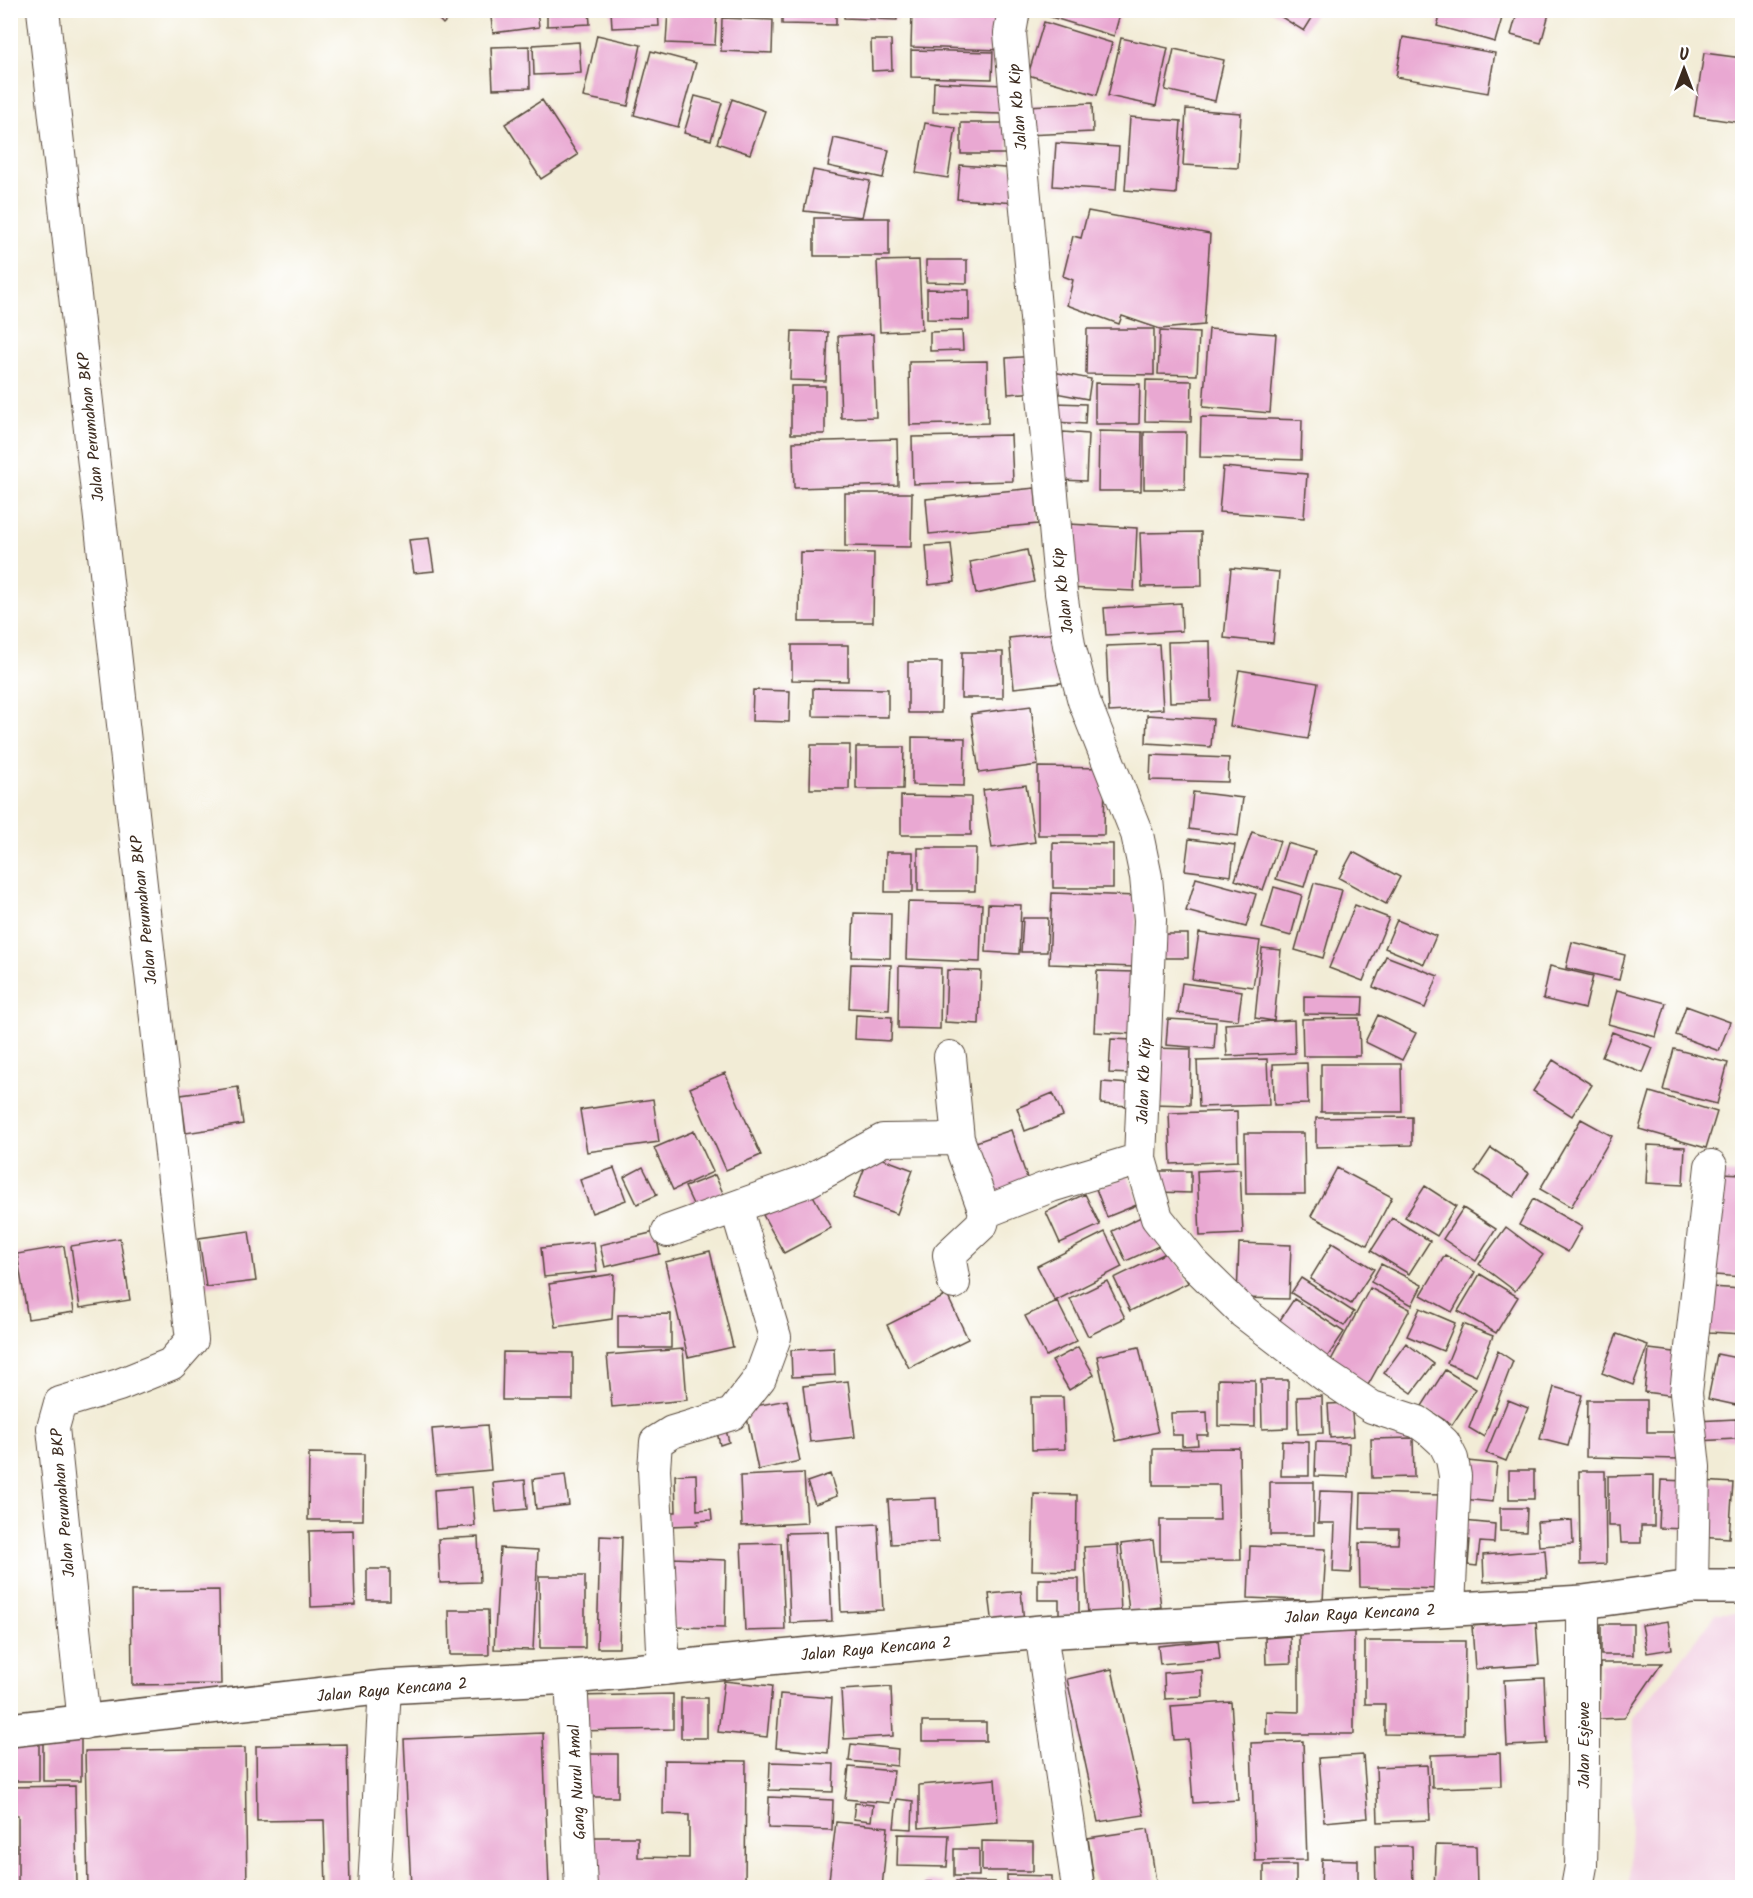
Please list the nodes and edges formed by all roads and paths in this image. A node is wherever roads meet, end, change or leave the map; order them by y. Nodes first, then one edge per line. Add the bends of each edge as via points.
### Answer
1 (43, 10) edge
2 (1014, 10) edge
3 (950, 1058) dead end
4 (958, 1138) junction
5 (1140, 1160) junction
6 (1711, 1167) dead end
7 (736, 1207) junction
8 (985, 1212) junction
9 (668, 1231) dead end
10 (954, 1282) dead end
11 (1692, 1587) junction
12 (1743, 1587) edge
13 (1583, 1602) junction
14 (1449, 1608) junction
15 (1041, 1632) junction
16 (664, 1669) junction
17 (571, 1677) junction
18 (385, 1687) junction
19 (84, 1723) junction
20 (10, 1730) edge
21 (374, 1887) edge
22 (581, 1887) edge
23 (1078, 1887) edge
24 (1577, 1887) edge

1 - 19 street, Jalan Perumahan BKP via 192,1340 171,1364 60,1403 57,1412 53,1428
2 - 5 street, Jalan Kb Kip via 1010,33 1069,645 1084,701 1137,834 1146,877 1150,920
3 - 4 street
4 - 7 street via 883,1140 808,1181
4 - 8 street
5 - 8 street via 1051,1186
5 - 14 street, Jalan Kb Kip via 1157,1218 1216,1289 1335,1383 1372,1407 1418,1422 1444,1443 1455,1476
6 - 11 street via 1686,1393 1694,1467
7 - 9 street
7 - 16 street via 775,1337 760,1378 732,1414 672,1432 656,1442
8 - 10 street via 982,1224 949,1255
11 - 12 street, Jalan Raya Kencana 2
11 - 13 street, Jalan Raya Kencana 2
13 - 14 street, Jalan Raya Kencana 2
13 - 24 street, Jalan Esjewe via 1581,1866
14 - 15 street, Jalan Raya Kencana 2
15 - 16 street, Jalan Raya Kencana 2
15 - 23 street
16 - 17 street, Jalan Raya Kencana 2
17 - 18 street, Jalan Raya Kencana 2
17 - 22 street, Gang Nurul Amal
18 - 19 street, Jalan Raya Kencana 2
18 - 21 street
19 - 20 street, Jalan Raya Kencana 2

